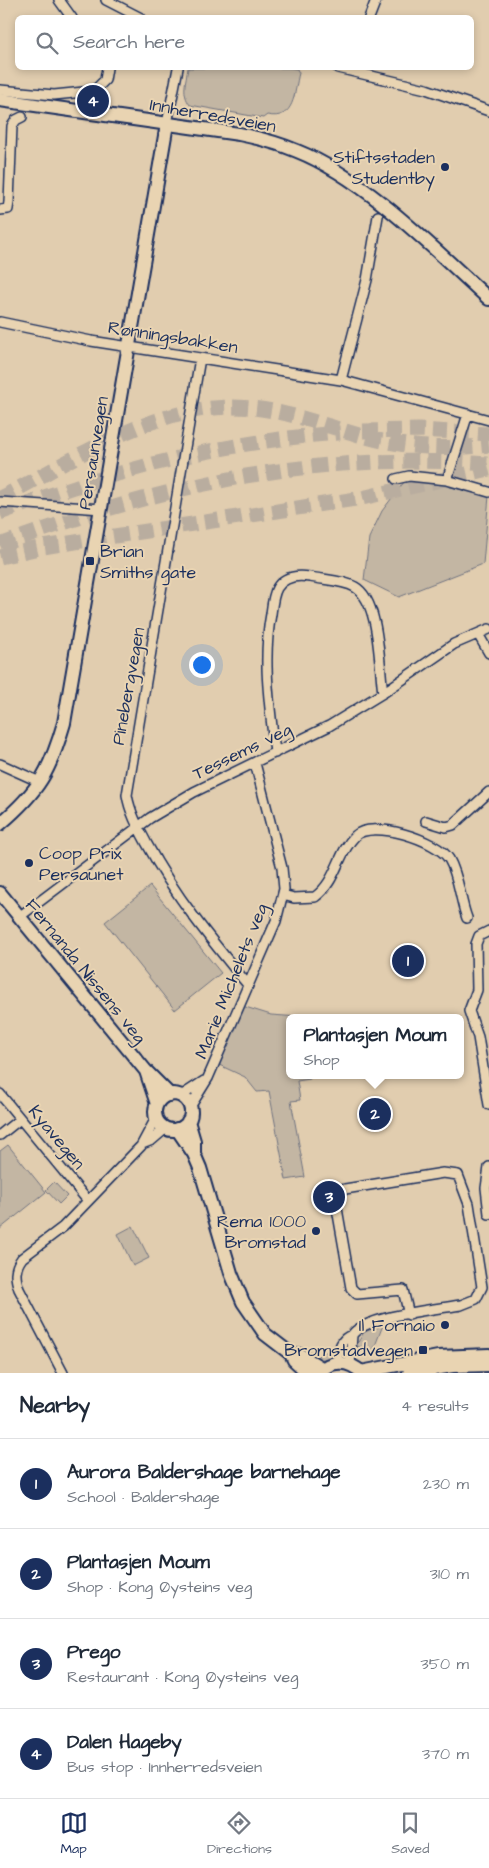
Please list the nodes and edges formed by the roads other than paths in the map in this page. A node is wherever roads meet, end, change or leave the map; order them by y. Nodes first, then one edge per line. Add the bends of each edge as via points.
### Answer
1 (59, 0) edge
2 (106, 0) edge
3 (376, 0) edge
4 (70, 15) edge
5 (135, 15) edge
6 (370, 15) edge
7 (107, 70) edge
8 (178, 70) edge
9 (355, 70) edge
10 (0, 90) edge
11 (0, 100) edge
12 (489, 111) edge
13 (22, 116) dead end
14 (167, 124) junction
15 (0, 210) edge
16 (378, 216) dead end
17 (489, 300) edge
18 (0, 322) edge
19 (129, 347) junction
20 (200, 358) junction
21 (341, 380) junction
22 (468, 414) junction
23 (489, 420) edge
24 (396, 479) dead end
25 (447, 480) junction
26 (489, 492) edge
27 (0, 502) edge
28 (102, 509) junction
29 (489, 629) edge
30 (478, 634) junction
31 (489, 654) edge
32 (383, 693) junction
33 (275, 753) junction
34 (255, 763) junction
35 (0, 764) edge
36 (40, 782) junction
37 (489, 792) edge
38 (426, 821) dead end
39 (0, 824) edge
40 (138, 827) junction
41 (0, 893) edge
42 (283, 895) junction
43 (19, 917) junction
44 (467, 918) dead end
45 (489, 931) edge
46 (248, 985) junction
47 (146, 1071) junction
48 (208, 1078) junction
49 (487, 1078) edge
50 (0, 1094) edge
51 (175, 1095) junction
52 (157, 1104) junction
53 (489, 1105) edge
54 (190, 1108) junction
55 (156, 1118) junction
56 (20, 1119) junction
57 (188, 1121) junction
58 (172, 1129) junction
59 (0, 1136) edge
60 (142, 1144) junction
61 (194, 1154) junction
62 (489, 1167) edge
63 (88, 1201) junction
64 (489, 1214) edge
65 (408, 1315) junction
66 (352, 1335) junction
67 (291, 1354) junction
68 (489, 1355) edge
69 (337, 1363) junction
70 (489, 1365) edge
71 (358, 1370) edge
72 (321, 1371) edge
73 (63, 1373) edge
74 (308, 1373) edge
75 (409, 1373) edge

1 - 4 street
2 - 5 street
3 - 6 street
7 - 10 street via 105,80 94,91 54,95
8 - 14 street, Persaunvegen
9 - 12 street
11 - 14 street, Innherredsveien
13 - 15 street via 12,126 8,209
14 - 17 street, Innherredsveien via 267,140 300,151 372,197
14 - 19 street, Persaunvegen
16 - 21 street via 367,280
18 - 19 street, Rønningsbakken
19 - 20 street, Rønningsbakken
19 - 28 street, Persaunvegen
20 - 21 street, Rønningsbakken
20 - 40 street, Pinebergvegen via 127,787 128,804
21 - 22 street, Rønningsbakken
22 - 23 street, Rønningsbakken
22 - 25 street
24 - 25 street via 409,476
25 - 26 street
27 - 28 street
28 - 36 street, Persaunvegen via 64,723
29 - 30 street, Tessems veg
30 - 31 street
30 - 32 street, Tessems veg via 454,644
32 - 33 street, Tessems veg via 329,726
32 - 33 street via 372,608 365,596 354,586 332,581 300,575 285,579 276,588 266,639 266,671
33 - 34 street, Tessems veg
34 - 40 street, Tessems veg via 194,792
34 - 42 street, Marie Michelets veg via 282,868
35 - 36 street
36 - 39 street, Persaunvegen via 21,806
37 - 38 street via 453,825 446,827
40 - 43 street, Tessems veg
40 - 46 street, Pinebergvegen via 165,878
41 - 43 street, Fernanda Nissens veg
42 - 44 street, Marie Michelets veg via 294,898 316,896 332,879 355,836 367,829 389,830 432,846 448,857
42 - 46 street, Marie Michelets veg via 276,921
43 - 47 street, Fernanda Nissens veg
45 - 49 street via 479,936 476,944 477,990 469,1011
46 - 48 street, Marie Michelets veg
47 - 51 street, Fernanda Nissens veg
47 - 52 street, Fernanda Nissens veg
48 - 51 street, Marie Michelets veg
48 - 54 street, Marie Michelets veg
49 - 53 street
50 - 56 street, Kyavegen
51 - 52 street via 164,1096
51 - 54 street
52 - 55 street
54 - 57 street
55 - 58 street
55 - 60 street
56 - 59 street
56 - 63 street, Kyavegen
57 - 58 street
57 - 61 street
58 - 60 street
58 - 61 street
60 - 63 street
61 - 67 street via 243,1302 266,1334
62 - 64 street via 486,1192
63 - 73 street via 53,1236 22,1258 16,1271 19,1289
65 - 65 street via 472,1303 481,1291 469,1204 458,1175 443,1173 345,1189 335,1197 350,1288 357,1294 403,1290
65 - 66 street via 367,1323
66 - 69 street via 341,1342
66 - 71 street
67 - 72 street via 300,1355
67 - 74 street
68 - 71 street via 438,1357
69 - 71 street
69 - 72 street
70 - 75 street via 453,1366

